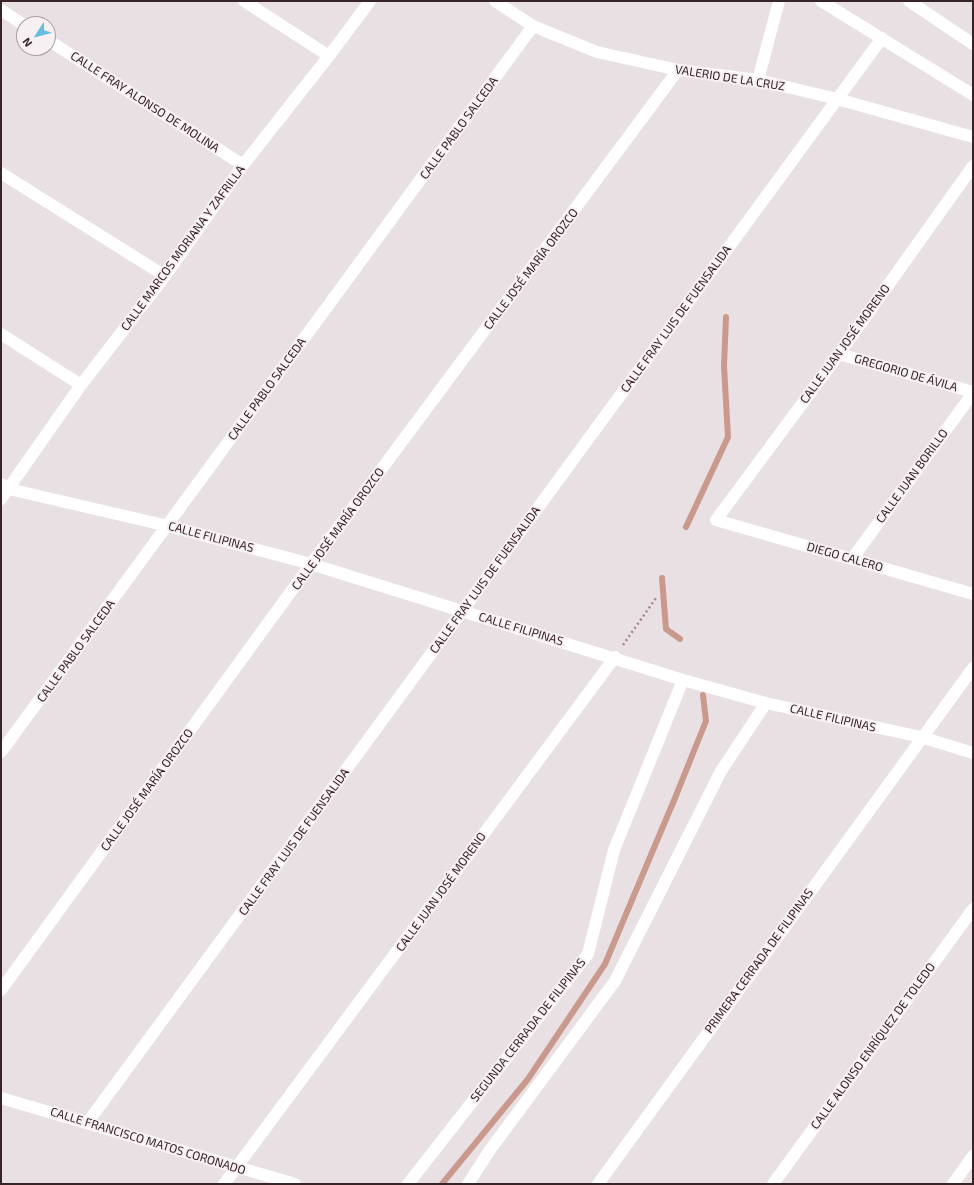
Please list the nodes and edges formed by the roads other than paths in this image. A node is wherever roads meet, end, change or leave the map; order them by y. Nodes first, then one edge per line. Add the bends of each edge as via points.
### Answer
1 (244, 1) edge
2 (370, 1) edge
3 (495, 1) edge
4 (779, 1) edge
5 (822, 1) edge
6 (909, 1) edge
7 (1, 10) edge
8 (16, 19) edge
9 (533, 26) junction
10 (882, 38) junction
11 (973, 44) edge
12 (56, 45) edge
13 (329, 56) junction
14 (678, 70) junction
15 (758, 80) junction
16 (973, 95) edge
17 (837, 99) junction
18 (973, 137) edge
19 (243, 165) junction
20 (973, 166) edge
21 (1, 173) edge
22 (165, 276) junction
23 (1, 334) edge
24 (838, 354) junction
25 (81, 385) junction
26 (973, 392) edge
27 (5, 486) edge
28 (1, 499) edge
29 (716, 520) joint
30 (168, 526) junction
31 (852, 559) junction
32 (311, 564) junction
33 (973, 594) edge
34 (462, 611) junction
35 (614, 657) junction
36 (973, 668) edge
37 (683, 680) junction
38 (766, 703) junction
39 (921, 737) junction
40 (1, 752) edge
41 (973, 753) edge
42 (973, 909) edge
43 (1, 990) edge
44 (1, 1098) edge
45 (88, 1122) junction
46 (973, 1156) edge
47 (237, 1168) junction
48 (224, 1184) edge
49 (296, 1184) edge
50 (408, 1184) edge
51 (468, 1184) edge
52 (598, 1184) edge
53 (773, 1184) edge
54 (953, 1184) edge

1 - 13 street
2 - 13 street, CALLE MARCOS MORIANA Y ZAFRILLA
3 - 9 street, VALERIO DE LA CRUZ
4 - 15 street
5 - 10 street
6 - 11 street
7 - 8 street
9 - 14 street, VALERIO DE LA CRUZ via 597,52
9 - 30 street, CALLE PABLO SALCEDA
10 - 16 street
10 - 17 street, CALLE FRAY LUIS DE FUENSALIDA
12 - 19 street, CALLE FRAY ALONSO DE MOLINA
13 - 19 street, CALLE MARCOS MORIANA Y ZAFRILLA
14 - 15 street, VALERIO DE LA CRUZ
14 - 32 street, CALLE JOSÉ MARÍA OROZCO
15 - 17 street, VALERIO DE LA CRUZ
17 - 18 street, VALERIO DE LA CRUZ
17 - 34 street, CALLE FRAY LUIS DE FUENSALIDA
19 - 22 street, CALLE MARCOS MORIANA Y ZAFRILLA
20 - 24 street, CALLE JUAN JOSÉ MORENO
21 - 22 street
22 - 25 street, CALLE MARCOS MORIANA Y ZAFRILLA
23 - 25 street
24 - 26 street, GREGORIO DE ÁVILA
24 - 29 street, CALLE JUAN JOSÉ MORENO
25 - 27 street, CALLE MARCOS MORIANA Y ZAFRILLA
26 - 31 street, CALLE JUAN BORILLO
27 - 28 street, CALLE MARCOS MORIANA Y ZAFRILLA
27 - 30 street, CALLE FILIPINAS
29 - 31 street, DIEGO CALERO
30 - 32 street, CALLE FILIPINAS
30 - 40 street, CALLE PABLO SALCEDA
31 - 33 street, DIEGO CALERO
32 - 34 street, CALLE FILIPINAS
32 - 43 street, CALLE JOSÉ MARÍA OROZCO
34 - 35 street, CALLE FILIPINAS
34 - 45 street, CALLE FRAY LUIS DE FUENSALIDA
35 - 37 street, CALLE FILIPINAS
35 - 47 street, CALLE JUAN JOSÉ MORENO
36 - 39 street, PRIMERA CERRADA DE FILIPINAS
37 - 38 street, CALLE FILIPINAS
37 - 50 street, SEGUNDA CERRADA DE FILIPINAS via 614,850 588,954
38 - 39 street, CALLE FILIPINAS
38 - 51 street via 721,771 615,981 490,1150
39 - 41 street, CALLE FILIPINAS
39 - 52 street, PRIMERA CERRADA DE FILIPINAS
42 - 53 street, CALLE ALONSO ENRÍQUEZ DE TOLEDO
44 - 45 street, CALLE FRANCISCO MATOS CORONADO
45 - 47 street, CALLE FRANCISCO MATOS CORONADO
46 - 54 street
47 - 48 street, CALLE JUAN JOSÉ MORENO
47 - 49 street, CALLE FRANCISCO MATOS CORONADO

